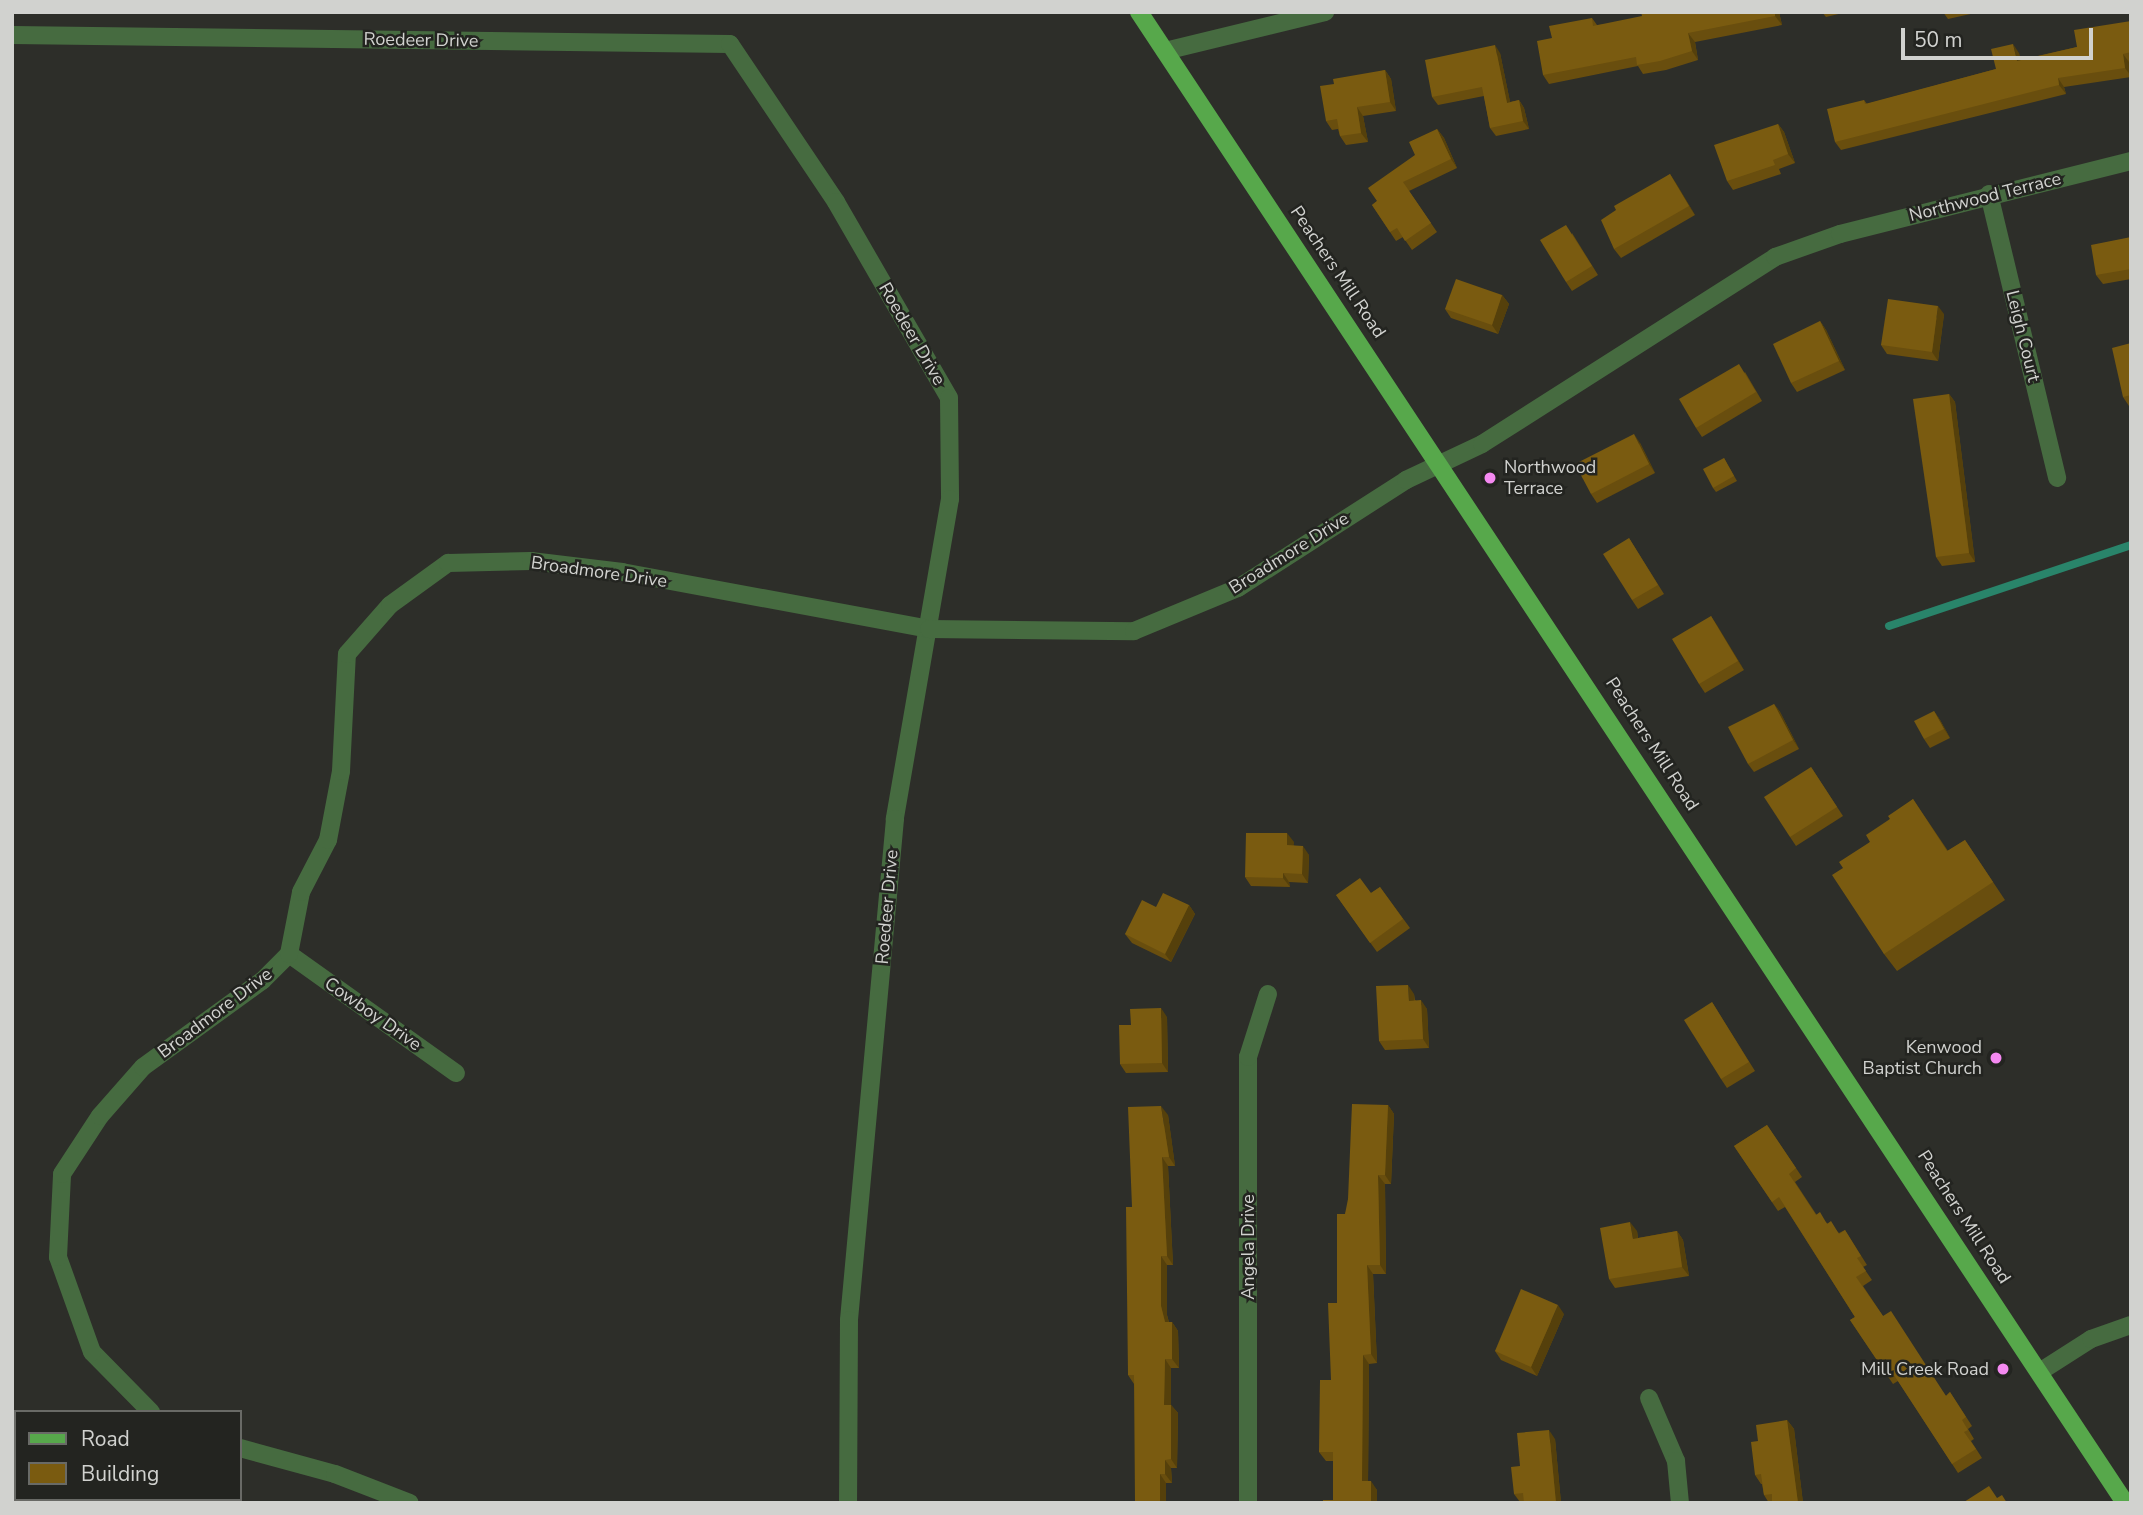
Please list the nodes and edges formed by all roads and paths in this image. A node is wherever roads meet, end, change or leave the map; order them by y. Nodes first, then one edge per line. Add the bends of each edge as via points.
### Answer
1 (1139, 12) edge
2 (1325, 12) edge
3 (12, 35) edge
4 (1165, 51) junction
5 (2131, 161) edge
6 (1989, 194) junction
7 (1442, 465) junction
8 (2057, 478) dead end
9 (929, 629) junction
10 (289, 954) junction
11 (1268, 994) dead end
12 (456, 1073) dead end
13 (2131, 1325) edge
14 (2041, 1371) junction
15 (1648, 1398) dead end
16 (149, 1410) edge
17 (242, 1448) edge
18 (410, 1503) edge
19 (848, 1503) edge
20 (1248, 1503) edge
21 (1680, 1503) edge
22 (2125, 1503) edge

1 - 4 main road, Peachers Mill Road
2 - 4 street
3 - 9 street, Roedeer Drive via 730,44 836,202 949,398 950,499
4 - 7 main road, Peachers Mill Road
5 - 6 street, Northwood Terrace
6 - 7 street, Northwood Terrace via 1840,234 1775,257
6 - 8 street, Leigh Court
7 - 9 street, Broadmore Drive via 1406,480 1238,588 1135,631
7 - 14 main road, Peachers Mill Road
9 - 10 street, Broadmore Drive via 622,572 531,561 448,564 390,605 347,654 337,794 328,840 301,892
9 - 19 street, Roedeer Drive via 895,819 849,1320
10 - 12 street, Cowboy Drive
10 - 16 street, Broadmore Drive via 251,989 143,1068 100,1116 62,1174 58,1257 92,1352
11 - 20 street, Angela Drive via 1248,1057
13 - 14 street via 2091,1339
14 - 22 main road, Peachers Mill Road
15 - 21 street via 1676,1461
17 - 18 street

